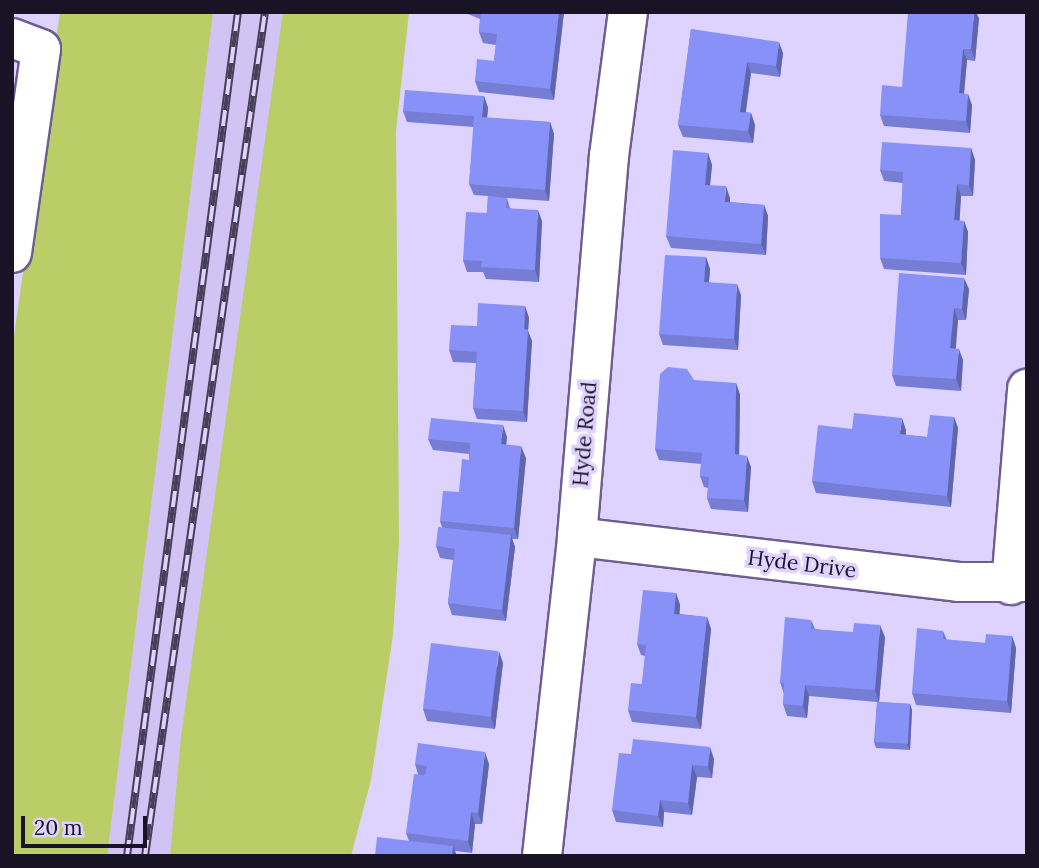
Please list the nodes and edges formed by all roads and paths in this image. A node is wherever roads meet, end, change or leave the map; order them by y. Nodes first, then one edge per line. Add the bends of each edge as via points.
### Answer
1 (628, 12) edge
2 (12, 38) edge
3 (12, 253) edge
4 (1027, 389) edge
5 (577, 537) junction
6 (1019, 584) edge
7 (542, 856) edge

1 - 5 street, Hyde Road via 609,156
2 - 3 street via 41,49
4 - 6 street
5 - 6 street, Hyde Drive
5 - 7 street, Hyde Road

